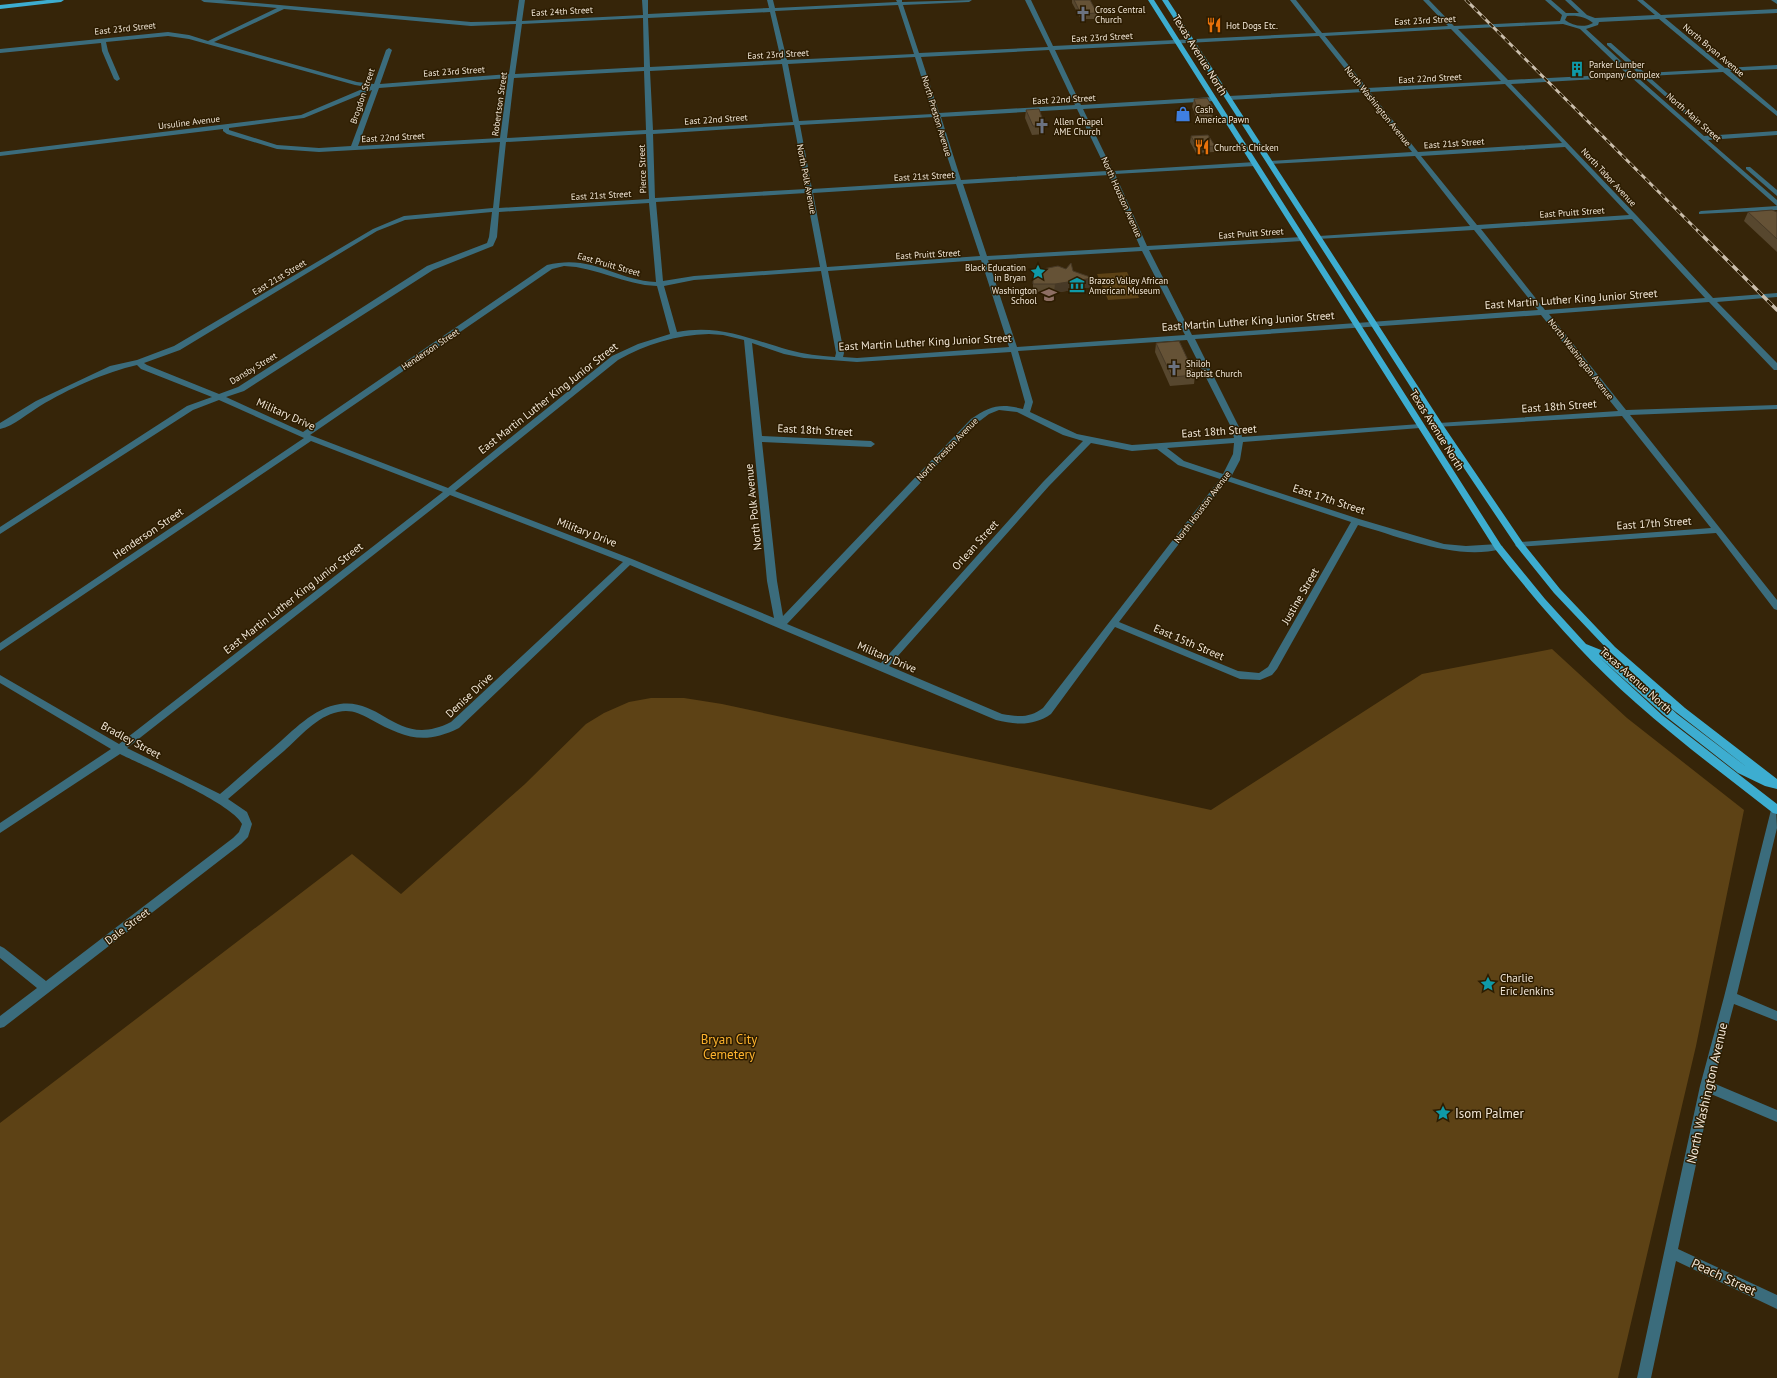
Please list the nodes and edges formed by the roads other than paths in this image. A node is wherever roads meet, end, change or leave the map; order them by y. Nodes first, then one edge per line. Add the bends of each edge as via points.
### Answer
1 (61, 0) edge
2 (204, 0) edge
3 (281, 0) edge
4 (522, 0) edge
5 (645, 0) edge
6 (770, 0) edge
7 (969, 0) edge
8 (1028, 0) edge
9 (1151, 0) edge
10 (1165, 0) edge
11 (1293, 0) edge
12 (1426, 0) edge
13 (1548, 0) edge
14 (1568, 0) edge
15 (1640, 0) edge
16 (1774, 0) edge
17 (900, 2) edge
18 (1777, 2) edge
19 (272, 6) junction
20 (0, 7) edge
21 (284, 7) junction
22 (772, 10) junction
23 (1777, 11) edge
24 (1565, 15) junction
25 (646, 16) junction
26 (1585, 16) junction
27 (1661, 17) junction
28 (1595, 20) junction
29 (519, 22) junction
30 (1564, 22) junction
31 (1581, 27) junction
32 (1590, 27) junction
33 (1453, 28) junction
34 (1321, 34) junction
35 (103, 40) junction
36 (1178, 41) junction
37 (1191, 41) junction
38 (208, 43) junction
39 (1052, 48) junction
40 (388, 50) dead end
41 (0, 51) edge
42 (918, 55) junction
43 (785, 62) junction
44 (1777, 67) edge
45 (648, 69) junction
46 (1724, 70) junction
47 (1643, 75) junction
48 (512, 76) junction
49 (1633, 76) junction
50 (117, 79) dead end
51 (1506, 82) junction
52 (375, 86) junction
53 (1366, 90) junction
54 (1229, 98) junction
55 (1214, 99) junction
56 (1079, 107) junction
57 (1777, 114) edge
58 (937, 115) junction
59 (1689, 116) dead end
60 (797, 123) junction
61 (226, 127) junction
62 (649, 132) junction
63 (1777, 133) edge
64 (1704, 134) junction
65 (1712, 137) junction
66 (503, 140) junction
67 (1567, 145) junction
68 (354, 148) junction
69 (0, 154) edge
70 (1417, 155) junction
71 (1270, 163) junction
72 (1255, 164) junction
73 (1111, 173) junction
74 (958, 183) junction
75 (809, 192) junction
76 (1777, 194) edge
77 (652, 201) junction
78 (1777, 204) edge
79 (1777, 208) edge
80 (495, 210) junction
81 (1701, 213) dead end
82 (1635, 217) junction
83 (1476, 228) junction
84 (1319, 238) junction
85 (1302, 239) junction
86 (1145, 249) junction
87 (985, 259) junction
88 (557, 264) joint
89 (825, 268) junction
90 (660, 284) junction
91 (1777, 295) edge
92 (1711, 300) junction
93 (1544, 312) junction
94 (1376, 325) junction
95 (1358, 326) junction
96 (674, 335) junction
97 (1188, 337) junction
98 (748, 339) junction
99 (1014, 350) junction
100 (838, 359) junction
101 (139, 362) junction
102 (1777, 368) edge
103 (221, 398) junction
104 (1777, 407) edge
105 (1026, 412) junction
106 (1623, 413) junction
107 (1439, 425) junction
108 (1420, 426) junction
109 (0, 427) edge
110 (307, 437) junction
111 (757, 439) junction
112 (1089, 440) junction
113 (1239, 440) junction
114 (872, 444) dead end
115 (1160, 447) junction
116 (1226, 477) junction
117 (450, 491) junction
118 (1356, 521) junction
119 (1718, 530) junction
120 (0, 531) edge
121 (1520, 545) junction
122 (1498, 547) junction
123 (629, 561) junction
124 (1777, 607) edge
125 (1113, 623) junction
126 (780, 625) junction
127 (1582, 646) junction
128 (0, 648) edge
129 (882, 668) junction
130 (1258, 677) joint
131 (0, 678) edge
132 (1028, 721) joint
133 (119, 749) junction
134 (1777, 785) edge
135 (221, 799) junction
136 (1777, 810) edge
137 (247, 824) joint
138 (0, 829) edge
139 (0, 951) edge
140 (46, 988) junction
141 (1730, 997) junction
142 (1777, 1016) edge
143 (0, 1023) edge
144 (1706, 1086) junction
145 (1777, 1116) edge
146 (1671, 1252) junction
147 (1777, 1302) edge
148 (1644, 1378) edge

1 - 20 main road
2 - 19 street, East 24th Street
3 - 19 street
4 - 29 street, Robertson Street
5 - 25 street, Pierce Street
6 - 22 street, North Polk Avenue
7 - 17 street, East 24th Street
8 - 39 street, North Houston Avenue
9 - 36 main road, Texas Avenue North
10 - 37 main road, Texas Avenue North
11 - 34 street, North Washington Avenue
12 - 33 street, North Tabor Avenue
13 - 24 street
14 - 26 street
15 - 27 street, North Bryan Avenue
16 - 18 street
17 - 22 street, East 24th Street
17 - 42 street, North Preston Avenue
19 - 21 street, East 24th Street
21 - 29 street, East 24th Street via 471,24
21 - 38 street
22 - 25 street, East 24th Street
22 - 43 street, North Polk Avenue
23 - 27 street
24 - 26 street
24 - 30 street via 1562,18
25 - 29 street, East 24th Street
25 - 45 street, Pierce Street
26 - 28 street
27 - 28 street
27 - 46 street, North Bryan Avenue
28 - 32 street via 1596,24
29 - 48 street, Robertson Street
30 - 31 street, East 23rd Street
30 - 33 street, East 23rd Street
31 - 32 street
31 - 49 street, North Main Street
32 - 47 street, North Main Street
33 - 34 street, East 23rd Street
33 - 51 street, North Tabor Avenue
34 - 37 street, East 23rd Street
34 - 53 street, North Washington Avenue
35 - 38 street, East 23rd Street via 168,34
35 - 41 street, East 23rd Street
35 - 50 street
36 - 37 street, East 23rd Street
36 - 39 street, East 23rd Street
36 - 55 main road, Texas Avenue North
37 - 54 main road, Texas Avenue North
38 - 52 street, East 23rd Street via 358,84
39 - 42 street, East 23rd Street
39 - 56 street, North Houston Avenue
40 - 52 street, Brogdon Street
42 - 43 street, East 23rd Street
42 - 58 street, North Preston Avenue
43 - 45 street, East 23rd Street
43 - 60 street, North Polk Avenue
44 - 46 street, East 22nd Street
45 - 48 street, East 23rd Street
45 - 62 street, Pierce Street
46 - 47 street, East 22nd Street
46 - 57 street, North Bryan Avenue
47 - 49 street, East 22nd Street
47 - 59 street, North Main Street
48 - 52 street, East 23rd Street
48 - 66 street, Robertson Street
49 - 51 street, East 22nd Street
49 - 64 street, North Main Street
51 - 53 street, East 22nd Street
51 - 67 street, North Tabor Avenue
52 - 61 street, Ursuline Avenue via 302,117
52 - 68 street, Brogdon Street
53 - 54 street, East 22nd Street
53 - 70 street, North Washington Avenue
54 - 71 main road, Texas Avenue North
55 - 56 street, East 22nd Street
55 - 72 main road, Texas Avenue North
56 - 58 street, East 22nd Street
56 - 73 street, North Houston Avenue
58 - 60 street, East 22nd Street
58 - 74 street, North Preston Avenue
60 - 62 street, East 22nd Street
60 - 75 street, North Polk Avenue
61 - 68 street, East 22nd Street via 229,133 277,147 319,150
61 - 69 street, Ursuline Avenue
62 - 66 street, East 22nd Street
62 - 77 street, Pierce Street
63 - 65 street
64 - 65 street
64 - 78 street, North Main Street
65 - 76 street, North Main Street
66 - 68 street, East 22nd Street
66 - 80 street, Robertson Street
67 - 70 street, East 21st Street
67 - 82 street, North Tabor Avenue
70 - 71 street, East 21st Street
70 - 83 street, North Washington Avenue
71 - 84 main road, Texas Avenue North
72 - 73 street, East 21st Street
72 - 85 main road, Texas Avenue North
73 - 74 street, East 21st Street
73 - 86 street, North Houston Avenue
74 - 75 street, East 21st Street
74 - 87 street, North Preston Avenue
75 - 77 street, East 21st Street
75 - 89 street, North Polk Avenue
77 - 80 street, East 21st Street
77 - 90 street, Pierce Street
79 - 81 street
80 - 101 street, East 21st Street via 418,215 396,220 177,348
80 - 103 street, Dansby Street via 490,244 430,268 241,389
82 - 83 street, East Pruitt Street
82 - 92 street, North Tabor Avenue
83 - 84 street, East Pruitt Street
83 - 93 street, North Washington Avenue
84 - 94 main road, Texas Avenue North
85 - 86 street, East Pruitt Street
85 - 95 main road, Texas Avenue North
86 - 87 street, East Pruitt Street
86 - 97 street, North Houston Avenue
87 - 89 street, East Pruitt Street
87 - 99 street, North Preston Avenue
88 - 90 street, East Pruitt Street via 574,263 630,281
88 - 110 street, Henderson Street
89 - 90 street, East Pruitt Street
89 - 100 street, North Polk Avenue via 840,353
90 - 96 street, Pierce Street
91 - 92 street, East Martin Luther King Junior Street
92 - 93 street, East Martin Luther King Junior Street
92 - 102 street, North Tabor Avenue
93 - 94 street, East Martin Luther King Junior Street
93 - 106 street, North Washington Avenue
94 - 95 street, East Martin Luther King Junior Street
94 - 107 main road, Texas Avenue North
95 - 97 street, East Martin Luther King Junior Street
95 - 108 main road, Texas Avenue North
96 - 98 street, East Martin Luther King Junior Street via 723,334
96 - 117 street, East Martin Luther King Junior Street via 654,339 615,358
97 - 99 street, East Martin Luther King Junior Street
97 - 113 street, North Houston Avenue via 1236,429
98 - 100 street, East Martin Luther King Junior Street via 788,352
98 - 111 street, North Polk Avenue
99 - 100 street, East Martin Luther King Junior Street
99 - 105 street, North Preston Avenue via 1029,402
101 - 103 street, Military Drive via 144,367
101 - 109 street, East 21st Street via 113,368 93,377
103 - 110 street, Military Drive
103 - 120 street, Dansby Street via 190,408
104 - 106 street, East 18th Street
105 - 112 street, East 18th Street via 1065,433
105 - 126 street, North Preston Avenue via 1000,407 982,413
106 - 107 street, East 18th Street
106 - 119 street, North Washington Avenue
107 - 121 main road, Texas Avenue North
108 - 113 street, East 18th Street
108 - 122 main road, Texas Avenue North
110 - 117 street, Military Drive
110 - 128 street, Henderson Street
111 - 114 street, East 18th Street
111 - 126 street, North Polk Avenue via 772,581
112 - 115 street, East 18th Street via 1132,448
112 - 129 street, Orlean Street via 1046,484
113 - 115 street, East 18th Street
113 - 116 street, North Houston Avenue via 1236,461
115 - 116 street, East 17th Street via 1181,463
116 - 118 street, East 17th Street
116 - 125 street, North Houston Avenue
117 - 123 street, Military Drive
117 - 133 street, East Martin Luther King Junior Street
118 - 122 street, East 17th Street via 1444,547
118 - 130 street, Justine Street via 1272,668 1267,674
119 - 121 street, East 17th Street
119 - 124 street, North Washington Avenue
121 - 134 main road, Texas Avenue North via 1557,591 1612,649 1681,711
122 - 127 main road, Texas Avenue North
123 - 126 street, Military Drive
123 - 135 street, Denise Drive via 455,725 445,731 427,735 406,733 354,708 346,707 322,713
125 - 130 street, East 15th Street via 1235,674
125 - 132 street, North Houston Avenue via 1047,711 1040,717
126 - 129 street, Military Drive
127 - 134 main road via 1603,654 1668,712 1742,770 1759,780
127 - 136 main road, Texas Avenue North via 1662,720
129 - 132 street, Military Drive via 1000,717
131 - 133 street, Bradley Street
133 - 135 street, Bradley Street
133 - 138 street, East Martin Luther King Junior Street
135 - 137 street, Bradley Street via 243,815
136 - 141 street, North Washington Avenue
137 - 140 street, Dale Street via 244,834 237,841
139 - 140 street
140 - 143 street, Dale Street
141 - 142 street
141 - 144 street, North Washington Avenue
144 - 145 street
144 - 146 street, North Washington Avenue
146 - 147 street, Peach Street
146 - 148 street, North Washington Avenue

